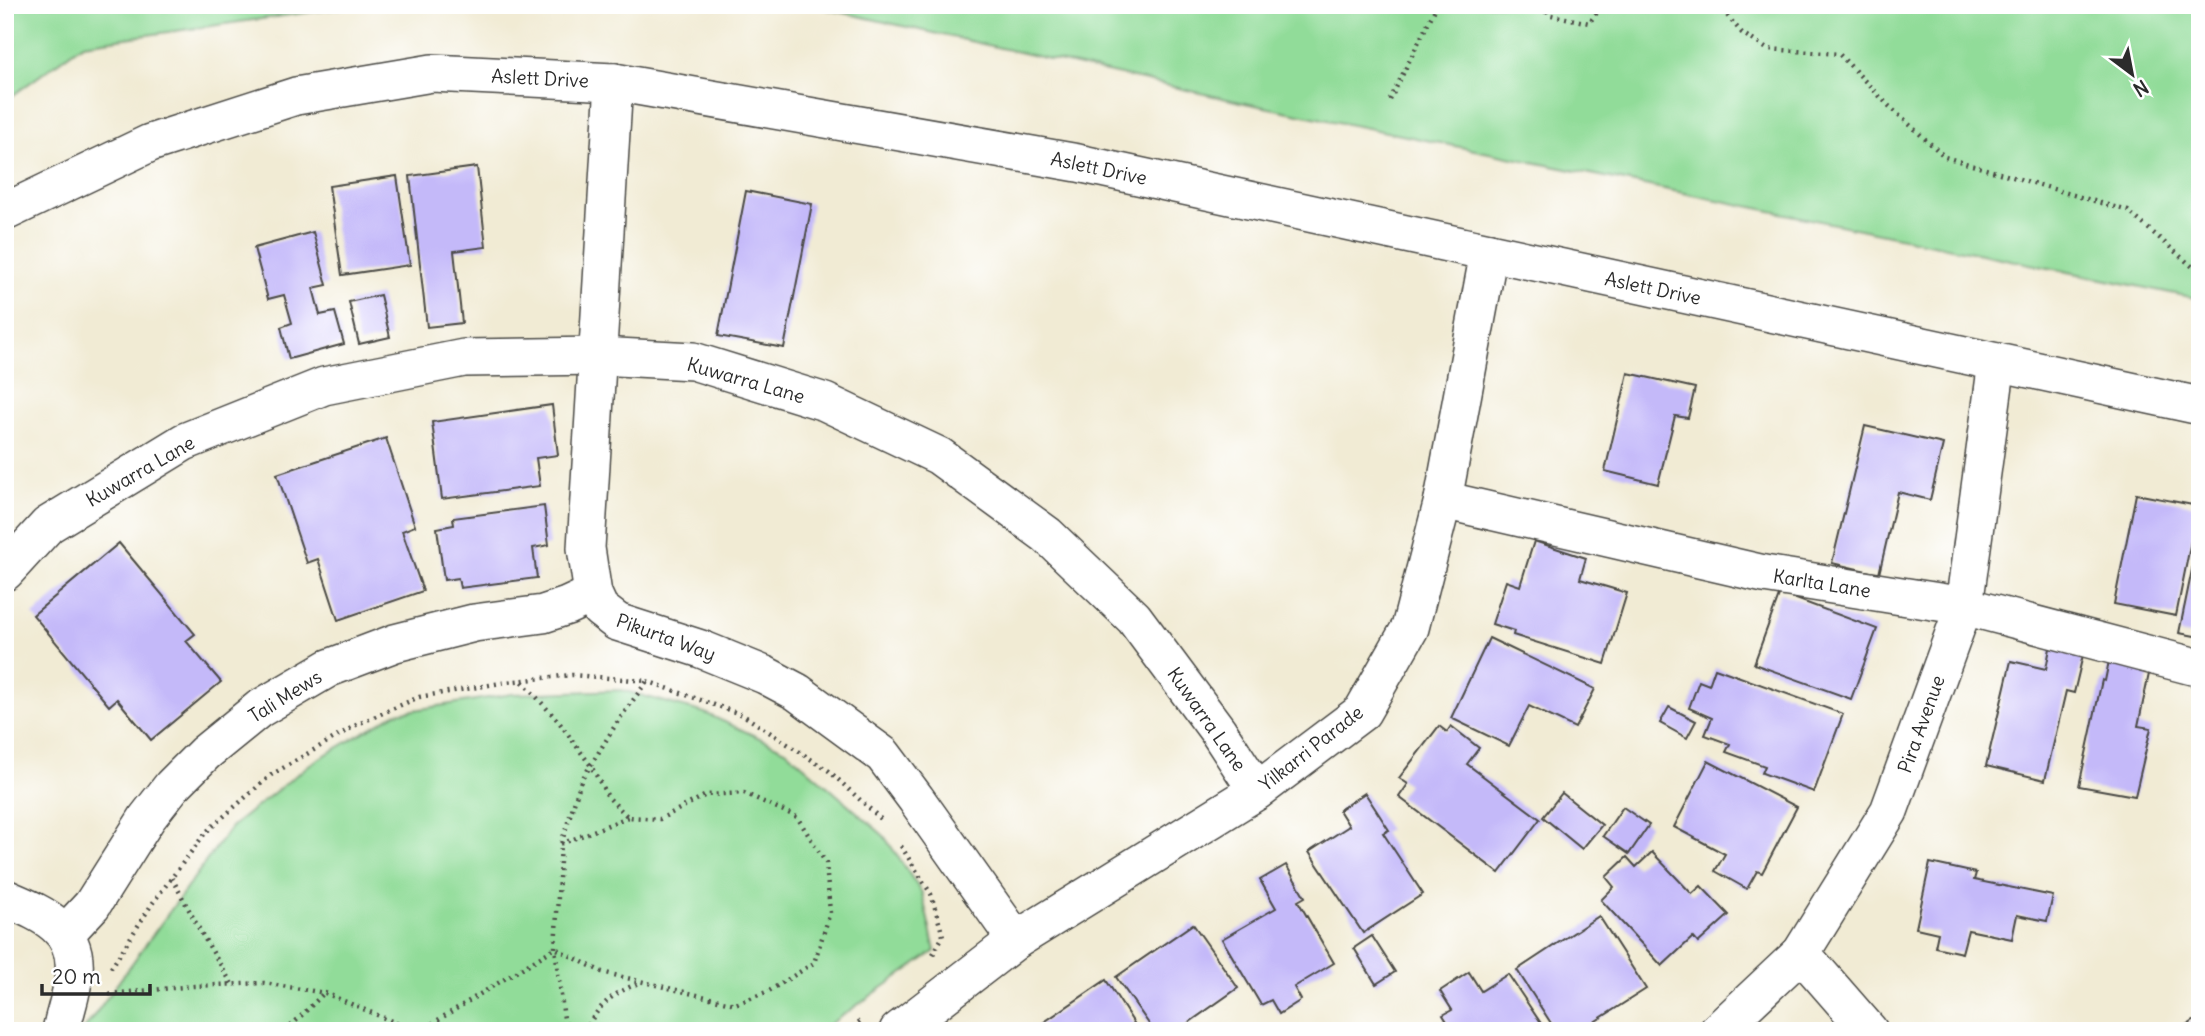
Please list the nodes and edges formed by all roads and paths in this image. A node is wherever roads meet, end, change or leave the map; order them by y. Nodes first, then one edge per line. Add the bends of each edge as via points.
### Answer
1 (1437, 5) edge
2 (1544, 5) edge
3 (1603, 5) edge
4 (1718, 5) edge
5 (614, 82) junction
6 (1390, 100) dead end
7 (5, 212) edge
8 (1489, 252) junction
9 (2200, 271) edge
10 (598, 356) junction
11 (1997, 362) junction
12 (2200, 406) edge
13 (1443, 500) junction
14 (5, 572) edge
15 (593, 594) junction
16 (1964, 606) junction
17 (2200, 668) edge
18 (522, 681) junction
19 (647, 681) junction
20 (591, 766) junction
21 (1258, 791) junction
22 (628, 817) junction
23 (887, 824) dead end
24 (894, 836) dead end
25 (561, 844) junction
26 (172, 878) junction
27 (5, 898) edge
28 (65, 934) junction
29 (1016, 940) junction
30 (555, 948) junction
31 (1801, 953) junction
32 (930, 960) dead end
33 (108, 972) dead end
34 (642, 981) junction
35 (233, 985) junction
36 (325, 993) junction
37 (106, 994) dead end
38 (884, 1022) edge
39 (61, 1031) edge
40 (286, 1031) edge
41 (417, 1031) edge
42 (568, 1031) edge
43 (585, 1031) edge
44 (847, 1031) edge
45 (1718, 1031) edge
46 (1869, 1031) edge

1 - 6 path
2 - 3 path via 1547,15 1589,23
4 - 9 path via 1742,33 1767,49 1839,54 1945,157 2128,211
5 - 7 street, Aslett Drive via 432,74 296,96 150,143
5 - 8 street, Aslett Drive via 1078,163
5 - 10 street
8 - 11 street, Aslett Drive
8 - 13 street, Yilkarri Parade
10 - 14 street, Kuwarra Lane via 464,358 324,386 184,442 48,525
10 - 15 street via 586,548
10 - 21 street, Kuwarra Lane via 693,361 825,402 939,456 1047,535 1134,618
11 - 12 street, Aslett Drive
11 - 16 street, Pira Avenue
13 - 16 street, Karlta Lane via 1764,574
13 - 21 street, Yilkarri Parade via 1410,628 1362,712
15 - 28 street, Tali Mews via 543,614 474,623 395,643 329,668 259,709 172,786 92,905
15 - 29 street, Pikurta Way via 600,609 617,622 701,649 797,692 883,755
16 - 17 street, Karlta Lane
16 - 31 street, Pira Avenue via 1889,811
18 - 19 path via 572,675
18 - 20 path
18 - 26 path via 418,697 358,724 271,775 206,832
19 - 20 path
19 - 23 path via 743,715 829,771
20 - 22 path via 608,797
20 - 25 path
21 - 29 street, Yilkarri Parade
22 - 25 path
22 - 34 path via 660,819 706,795 744,793 797,817 826,863 830,913 814,963 769,991 735,1004
24 - 32 path via 931,894 943,936
25 - 30 path
26 - 33 path
26 - 35 path
27 - 28 street via 55,923
28 - 39 street via 72,944 75,970
29 - 38 street, Yilkarri Parade
30 - 34 path via 602,972
30 - 41 path
30 - 42 path
31 - 45 street, Pira Avenue
31 - 46 street
34 - 43 path via 615,993 596,1011
35 - 36 path via 264,984
35 - 37 path
36 - 40 path
36 - 41 path
38 - 44 path

